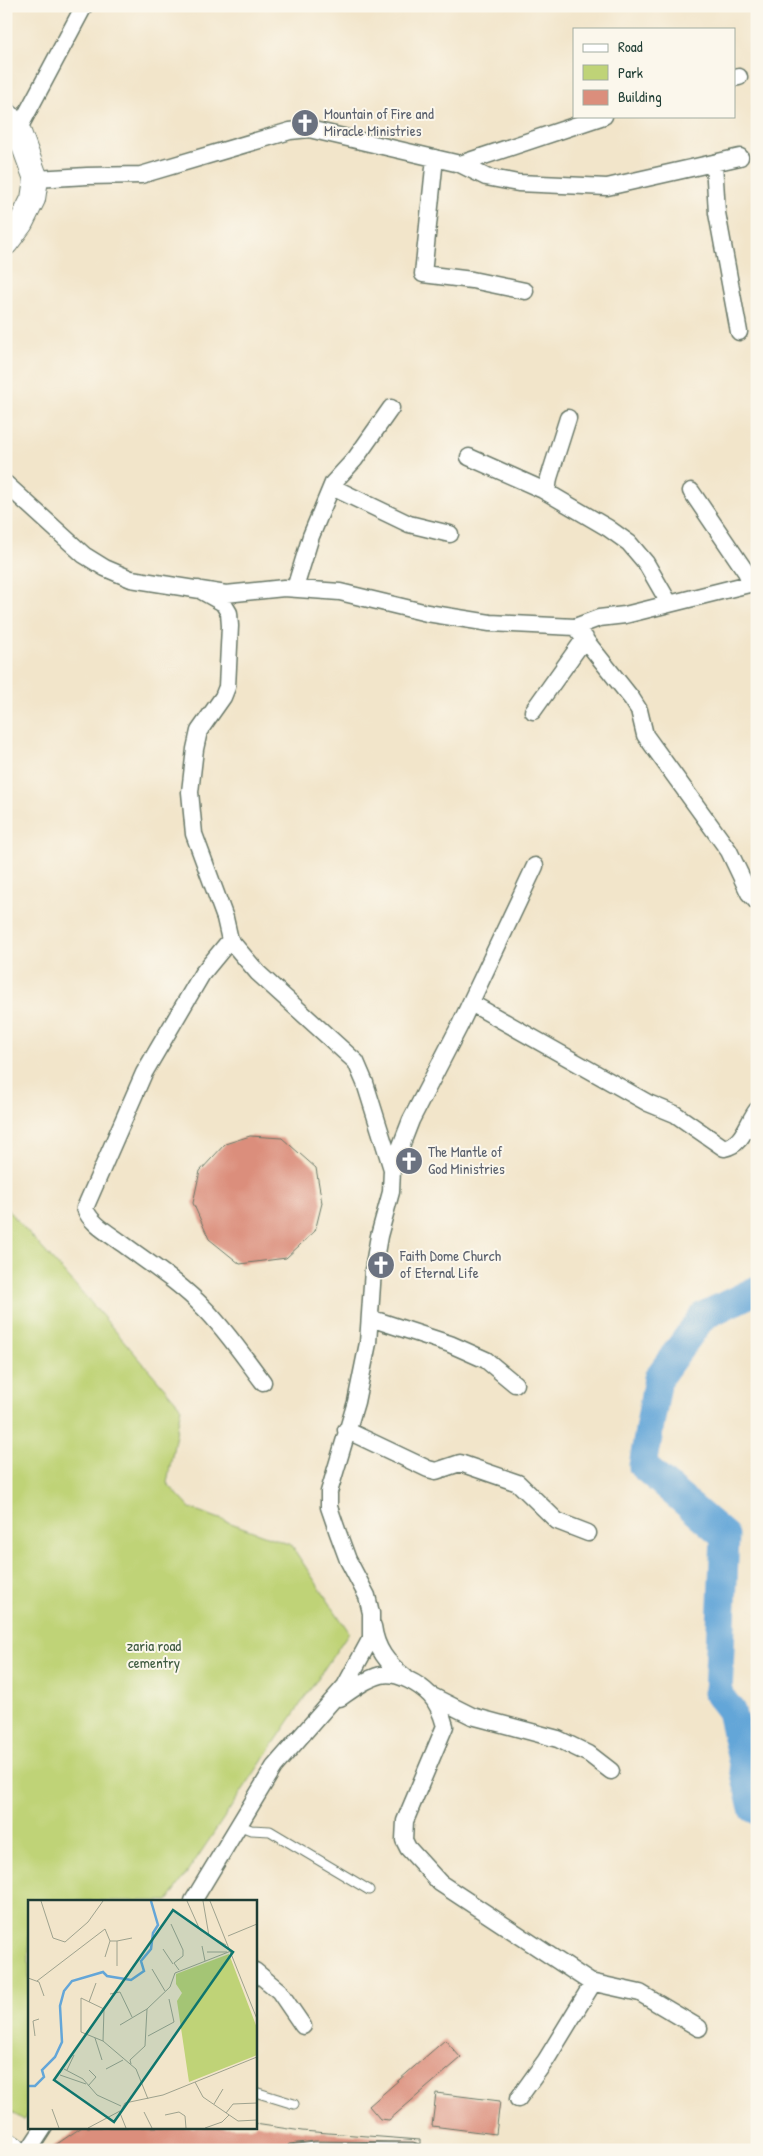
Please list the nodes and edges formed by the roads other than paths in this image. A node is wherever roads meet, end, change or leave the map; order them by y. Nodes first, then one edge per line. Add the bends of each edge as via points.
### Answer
1 (84, 6) edge
2 (598, 118) edge
3 (12, 122) edge
4 (740, 157) dead end
5 (435, 158) junction
6 (714, 163) junction
7 (460, 164) junction
8 (36, 179) junction
9 (6, 243) edge
10 (524, 291) dead end
11 (739, 332) dead end
12 (391, 408) dead end
13 (568, 418) dead end
14 (469, 457) dead end
15 (6, 484) edge
16 (332, 487) junction
17 (548, 492) junction
18 (691, 492) dead end
19 (450, 534) dead end
20 (754, 583) edge
21 (295, 588) junction
22 (198, 589) junction
23 (669, 604) junction
24 (580, 633) junction
25 (533, 711) dead end
26 (535, 866) dead end
27 (757, 902) edge
28 (230, 940) junction
29 (471, 1003) junction
30 (757, 1110) edge
31 (392, 1169) junction
32 (370, 1318) junction
33 (263, 1382) dead end
34 (515, 1384) dead end
35 (346, 1430) junction
36 (588, 1533) dead end
37 (371, 1613) junction
38 (409, 1680) junction
39 (430, 1695) junction
40 (326, 1708) junction
41 (611, 1771) dead end
42 (238, 1825) junction
43 (369, 1890) dead end
44 (195, 1900) edge
45 (256, 1972) edge
46 (593, 1983) junction
47 (304, 2026) dead end
48 (699, 2028) dead end
49 (256, 2092) edge
50 (518, 2099) dead end
51 (294, 2104) dead end
52 (43, 2128) edge
53 (6, 2146) edge
54 (12, 2150) edge
55 (29, 2150) edge
56 (295, 2150) edge
57 (417, 2150) edge

1 - 3 street
2 - 7 street
3 - 8 street
4 - 6 street
5 - 7 street
5 - 8 street via 309,129 290,131 141,176
5 - 10 street via 423,274
6 - 7 street via 607,187 486,177
6 - 11 street via 716,213
8 - 9 street via 33,199
12 - 16 street
13 - 17 street via 549,478
14 - 17 street
15 - 22 street via 104,568 131,578
16 - 19 street via 409,524
16 - 21 street via 311,536
17 - 23 street via 629,543 646,564
18 - 20 street
20 - 23 street
21 - 22 street via 226,594
21 - 24 street via 340,592 427,613 490,623
22 - 28 street via 223,604 229,613 227,688 199,731 190,792 194,834
23 - 24 street via 599,618
24 - 25 street
24 - 27 street via 636,704 645,735 729,851 749,893
26 - 29 street
28 - 31 street via 258,973 356,1062
28 - 33 street via 202,974 144,1073 85,1208 99,1226 204,1307
29 - 30 street via 648,1103 674,1114 724,1148 740,1140
29 - 31 street via 411,1120
31 - 32 street via 391,1192 373,1270
32 - 34 street via 450,1344 486,1360
32 - 35 street via 360,1382
35 - 36 street via 428,1469 436,1471 460,1463 518,1483 557,1521
35 - 37 street via 328,1492 329,1507 348,1560 367,1596
37 - 38 street via 374,1638 386,1661
37 - 40 street via 371,1638 345,1686
38 - 39 street
38 - 40 street via 382,1674 354,1688
39 - 41 street via 472,1716 558,1739 589,1754
39 - 46 street via 445,1726 405,1821 404,1840 408,1848 440,1883
40 - 42 street via 274,1767
42 - 43 lane via 251,1830 270,1831
42 - 44 street
45 - 47 street via 279,1991
46 - 48 street via 640,1993
46 - 50 street
49 - 51 lane
52 - 55 street
53 - 54 highway
56 - 57 lane via 315,2147

